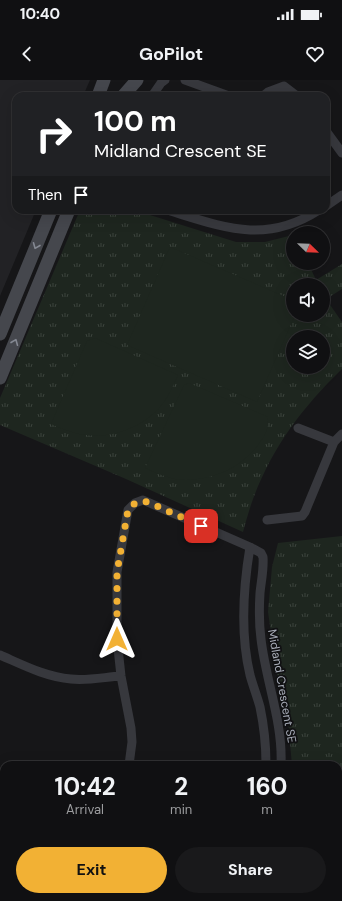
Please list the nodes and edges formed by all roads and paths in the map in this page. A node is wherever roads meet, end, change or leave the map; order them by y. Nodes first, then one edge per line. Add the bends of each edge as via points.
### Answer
1 (104, 80) edge
2 (123, 80) edge
3 (137, 80) edge
4 (165, 80) edge
5 (185, 80) edge
6 (100, 92) edge
7 (118, 92) edge
8 (126, 92) edge
9 (155, 92) edge
10 (218, 92) edge
11 (268, 92) edge
12 (292, 92) edge
13 (330, 136) edge
14 (342, 153) edge
15 (342, 195) edge
16 (330, 203) edge
17 (49, 214) edge
18 (67, 214) edge
19 (180, 214) edge
20 (313, 214) edge
21 (0, 334) edge
22 (0, 378) edge
23 (298, 428) dead end
24 (342, 434) edge
25 (334, 442) junction
26 (267, 520) dead end
27 (250, 547) junction
28 (0, 655) edge
29 (121, 676) junction
30 (130, 761) edge
31 (266, 761) edge
32 (281, 761) edge

1 - 6 main road
2 - 7 main road
3 - 8 main road
4 - 9 street
5 - 10 street
11 - 12 street via 284,86
13 - 14 street
15 - 16 street
17 -> 21 main road
22 -> 18 main road
19 - 20 street via 235,230 255,231 284,227
23 - 25 street
24 - 25 street
25 - 26 street via 302,516
27 - 29 street, Midland Crescent SE via 148,502 139,501 130,506 117,572 117,639
27 - 31 street via 243,622 250,674 265,733
27 - 32 street, Midland Crescent SE via 263,557 260,629 279,729
28 - 29 street via 59,678 72,680
29 - 30 street, Midland Crescent SE via 131,728

